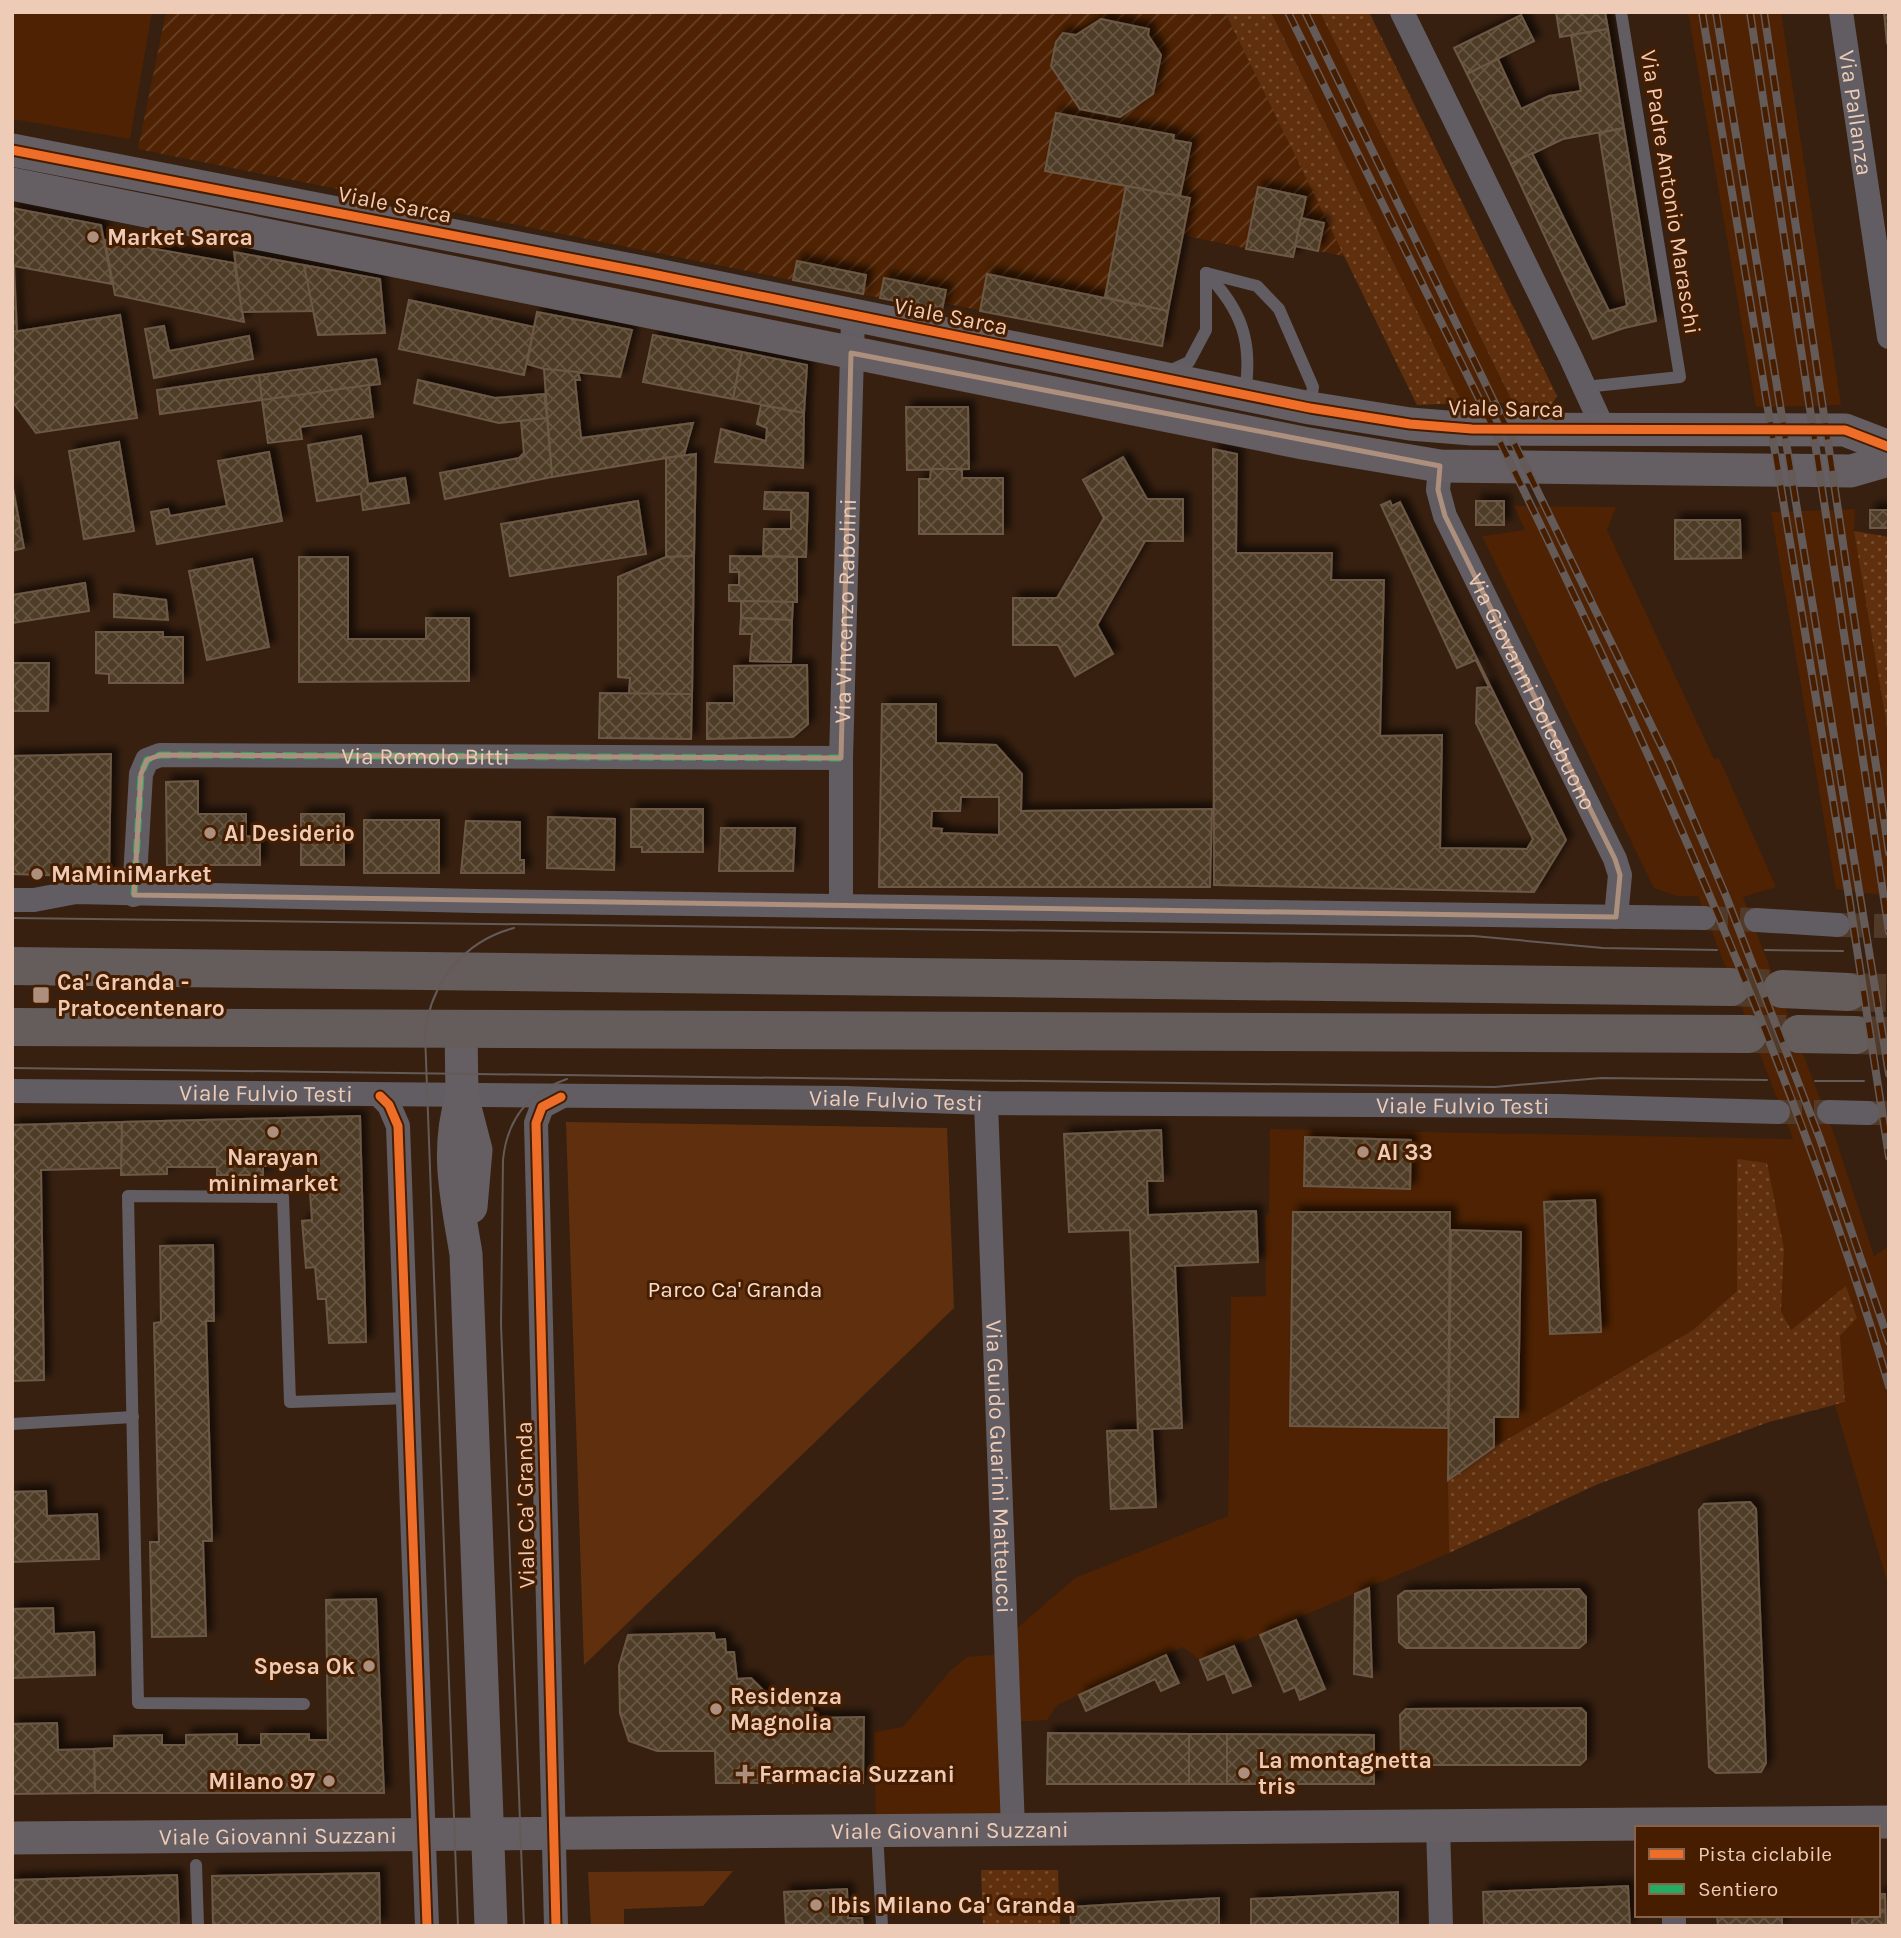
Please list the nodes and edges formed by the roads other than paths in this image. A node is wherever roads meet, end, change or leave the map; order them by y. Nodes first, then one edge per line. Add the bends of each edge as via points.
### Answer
1 (1402, 12) edge
2 (1621, 12) edge
3 (1841, 12) edge
4 (12, 150) edge
5 (12, 184) edge
6 (1206, 273) junction
7 (643, 292) junction
8 (853, 317) junction
9 (1889, 337) edge
10 (850, 353) junction
11 (1158, 377) junction
12 (1680, 377) joint
13 (1585, 387) junction
14 (1240, 412) junction
15 (1306, 426) junction
16 (1599, 430) junction
17 (1889, 447) edge
18 (1889, 460) edge
19 (1440, 466) junction
20 (841, 758) junction
21 (134, 895) junction
22 (12, 900) edge
23 (841, 905) junction
24 (1616, 917) junction
25 (1704, 918) tunnel mouth
26 (1756, 920) tunnel mouth
27 (1838, 925) tunnel mouth
28 (12, 967) edge
29 (460, 972) junction
30 (1731, 987) tunnel mouth
31 (1782, 989) tunnel mouth
32 (1848, 992) tunnel mouth
33 (12, 1027) edge
34 (461, 1029) junction
35 (1748, 1034) tunnel mouth
36 (1799, 1034) tunnel mouth
37 (1855, 1035) tunnel mouth
38 (12, 1091) edge
39 (380, 1096) junction
40 (462, 1097) junction
41 (561, 1097) junction
42 (985, 1103) junction
43 (1778, 1112) tunnel mouth
44 (1829, 1112) tunnel mouth
45 (1868, 1113) tunnel mouth
46 (409, 1398) junction
47 (133, 1417) junction
48 (12, 1424) edge
49 (304, 1704) dead end
50 (1889, 1822) edge
51 (1438, 1826) junction
52 (1671, 1826) edge
53 (1013, 1829) junction
54 (877, 1831) junction
55 (552, 1833) junction
56 (487, 1834) junction
57 (424, 1835) junction
58 (12, 1838) edge
59 (196, 1865) dead end
60 (198, 1926) edge
61 (427, 1926) edge
62 (491, 1926) edge
63 (556, 1926) edge
64 (882, 1926) edge
65 (1441, 1926) edge

1 - 13 street
2 - 12 lane, Via Padre Antonio Maraschi
3 - 9 street, Via Pallanza
4 - 7 street, Viale Sarca
5 - 7 street, Viale Sarca
6 - 11 lane via 1206,330 1189,362
6 - 14 lane via 1225,293 1245,330 1248,374
6 - 15 lane via 1257,286 1279,309 1312,387
7 - 8 street, Viale Sarca
7 - 10 street, Viale Sarca
8 - 10 street, Via Vincenzo Rabolini
8 - 11 street, Viale Sarca
10 - 14 street, Viale Sarca
10 - 20 street, Via Vincenzo Rabolini
11 - 14 street, Viale Sarca
12 - 13 lane, Viale Sarca
13 - 16 street
14 - 15 street, Viale Sarca
15 - 16 street, Viale Sarca
15 - 19 street, Viale Sarca
16 - 17 street, Viale Sarca via 1845,430
18 - 19 street, Viale Sarca via 1852,471
19 - 24 street, Via Giovanni Dolcebuono via 1438,490 1445,516 1615,859 1620,875
20 - 21 street, Via Romolo Bitti via 160,755 148,760 141,774
20 - 23 street, Via Vincenzo Rabolini
21 - 22 street via 76,892
21 - 23 street
23 - 24 street
24 - 25 street
26 - 27 street
28 - 29 main road
29 - 30 main road
29 - 34 main road
31 - 32 main road
33 - 34 main road
34 - 35 main road
34 - 40 street
36 - 37 main road
38 - 39 street, Viale Fulvio Testi
39 - 40 street, Viale Fulvio Testi
39 - 46 street via 398,1126
40 - 41 street, Viale Fulvio Testi
40 - 56 street via 454,1123 452,1164 466,1254
41 - 42 street, Viale Fulvio Testi
41 - 55 street, Viale Ca' Granda via 542,1107 536,1123
42 - 43 street, Viale Fulvio Testi
42 - 53 street, Via Guido Guarini Matteucci
44 - 45 street
46 - 47 lane via 290,1402 283,1197 128,1196
46 - 57 street
47 - 48 lane
47 - 49 lane via 138,1703
50 - 52 street, Viale Giovanni Suzzani
51 - 52 street, Viale Giovanni Suzzani
51 - 53 street, Viale Giovanni Suzzani
51 - 65 street
53 - 54 street, Viale Giovanni Suzzani
54 - 55 street, Viale Giovanni Suzzani
54 - 64 lane
55 - 56 street, Viale Giovanni Suzzani
55 - 63 street, Viale Ca' Granda
56 - 57 street, Viale Giovanni Suzzani
56 - 62 street
57 - 58 street, Viale Giovanni Suzzani
57 - 61 street
59 - 60 lane

